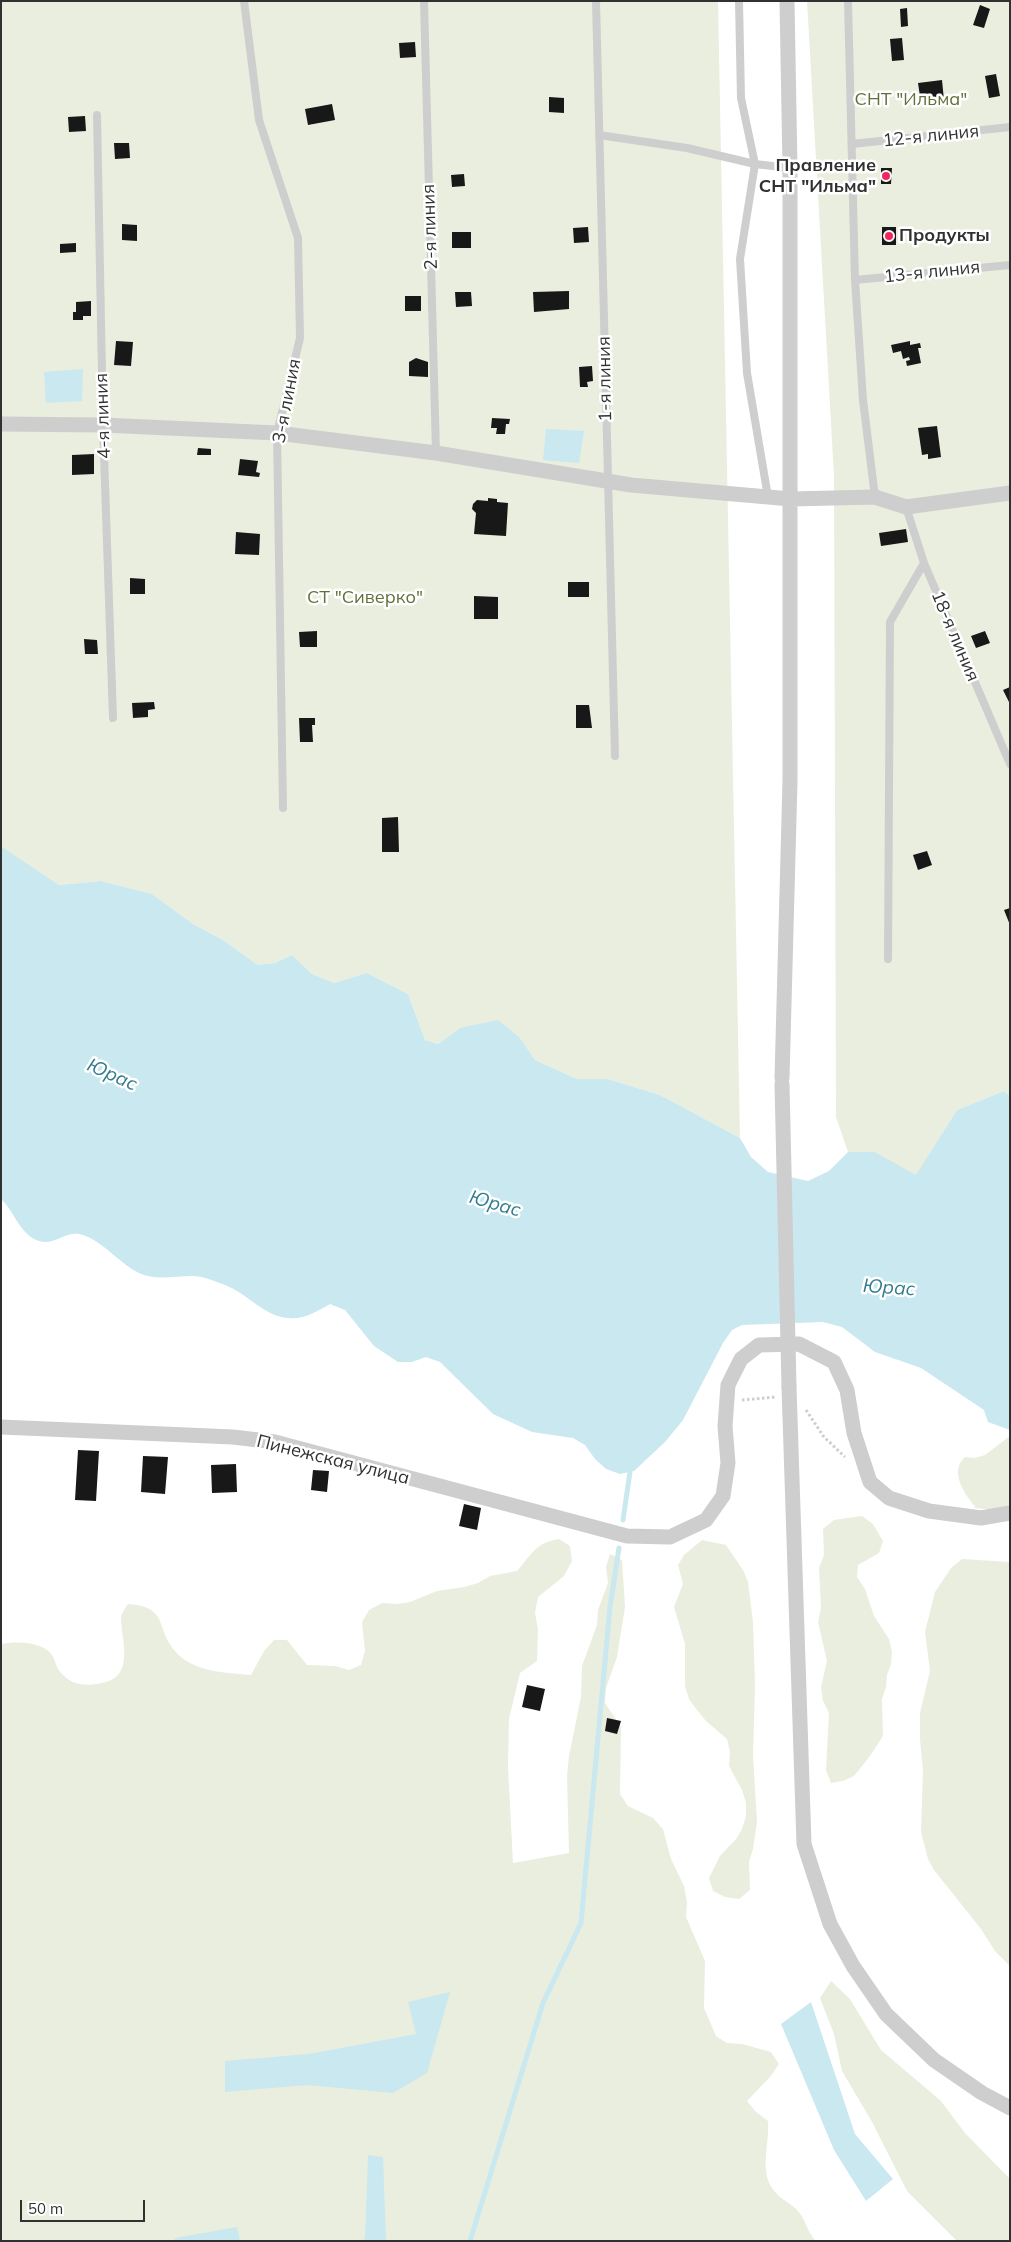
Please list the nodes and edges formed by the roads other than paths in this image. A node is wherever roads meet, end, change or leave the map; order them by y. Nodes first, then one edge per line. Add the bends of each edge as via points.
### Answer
1 (244, 1) edge
2 (424, 1) edge
3 (596, 1) edge
4 (739, 1) edge
5 (788, 1) edge
6 (848, 1) edge
7 (97, 115) dead end
8 (1010, 127) edge
9 (599, 135) junction
10 (852, 144) junction
11 (755, 164) junction
12 (790, 168) junction
13 (1010, 265) edge
14 (855, 280) junction
15 (1, 424) edge
16 (103, 425) junction
17 (277, 434) junction
18 (436, 454) junction
19 (607, 481) junction
20 (1010, 493) edge
21 (768, 497) junction
22 (875, 497) junction
23 (791, 498) junction
24 (906, 507) junction
25 (924, 563) junction
26 (113, 718) dead end
27 (615, 756) dead end
28 (1010, 764) edge
29 (283, 808) dead end
30 (888, 959) dead end
31 (1, 1427) edge
32 (1010, 1513) edge
33 (1010, 2108) edge

1 - 17 lane, 3-я линия via 259,120 298,238 300,338
2 - 18 lane, 2-я линия
3 - 9 lane, 1-я линия
4 - 11 lane via 741,98
5 - 12 street
6 - 10 lane
7 - 16 lane, 4-я линия
8 - 10 lane, 12-я линия
9 - 11 lane via 687,148
9 - 19 lane, 1-я линия
10 - 14 lane
11 - 12 lane
11 - 21 lane via 740,260 746,373
12 - 23 street
13 - 14 lane, 13-я линия
14 - 22 lane via 863,400
15 - 16 street
16 - 17 street
16 - 26 lane, 4-я линия
17 - 18 street
17 - 29 lane, 3-я линия
18 - 19 street
19 - 21 street
19 - 27 lane, 1-я линия
20 - 24 street
21 - 23 street
22 - 23 street
22 - 24 street
23 - 33 street, bridge via 790,781 782,1081 784,1392 804,1844 830,1924 853,1966 886,2014 934,2060
24 - 25 lane, 18-я линия
25 - 28 lane, 18-я линия
25 - 30 lane via 890,622
31 - 32 street, Пинежская улица via 275,1442 627,1536 670,1537 706,1520 723,1496 728,1463 725,1426 728,1385 741,1359 759,1345 799,1344 834,1362 847,1390 854,1434 870,1482 889,1498 929,1511 981,1518

